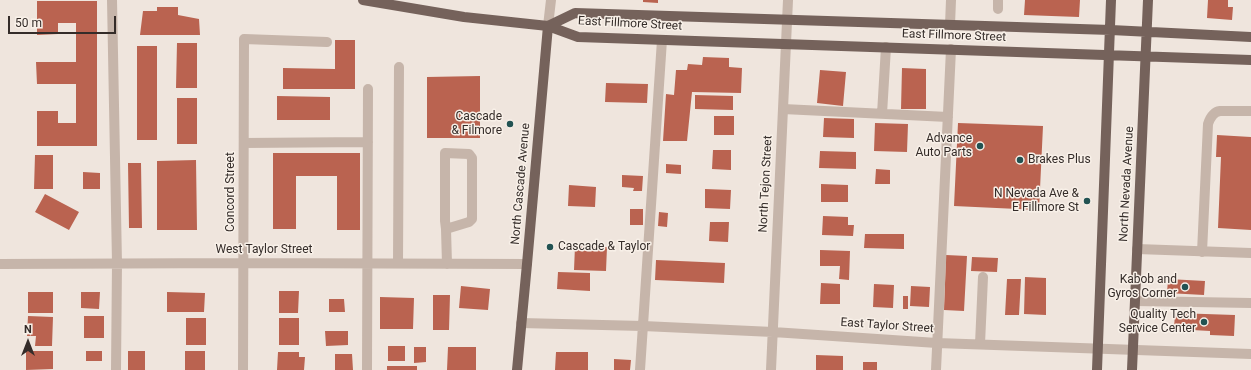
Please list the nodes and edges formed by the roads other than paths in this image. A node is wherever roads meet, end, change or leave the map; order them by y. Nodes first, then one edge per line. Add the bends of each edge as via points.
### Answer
1 (112, 0) edge
2 (363, 0) edge
3 (551, 0) edge
4 (788, 0) edge
5 (951, 0) edge
6 (1112, 0) edge
7 (1148, 0) edge
8 (787, 20) junction
9 (950, 25) junction
10 (548, 26) junction
11 (1110, 30) junction
12 (1147, 32) junction
13 (1251, 37) edge
14 (662, 40) junction
15 (328, 42) dead end
16 (786, 43) junction
17 (886, 47) junction
18 (951, 50) junction
19 (1110, 55) junction
20 (1146, 57) junction
21 (1251, 60) edge
22 (399, 67) dead end
23 (368, 89) dead end
24 (783, 109) junction
25 (1251, 111) edge
26 (882, 114) junction
27 (948, 117) junction
28 (368, 142) junction
29 (244, 143) junction
30 (446, 229) junction
31 (1137, 249) junction
32 (1202, 252) junction
33 (1251, 254) edge
34 (117, 263) junction
35 (244, 263) junction
36 (368, 263) junction
37 (398, 263) junction
38 (0, 264) edge
39 (447, 264) junction
40 (527, 264) junction
41 (983, 277) dead end
42 (1135, 300) junction
43 (1251, 304) edge
44 (521, 323) junction
45 (643, 326) junction
46 (773, 332) junction
47 (937, 343) junction
48 (980, 344) junction
49 (1098, 349) junction
50 (1133, 350) junction
51 (1251, 354) edge
52 (116, 370) edge
53 (243, 370) edge
54 (366, 370) edge
55 (516, 370) edge
56 (640, 370) edge
57 (771, 370) edge
58 (936, 370) edge
59 (1097, 370) edge
60 (1132, 370) edge

1 - 34 street
2 - 10 main road via 464,17
3 - 10 street, North Cascade Avenue
4 - 8 street, North Tejon Street
5 - 9 street
6 - 11 main road, North Nevada Avenue
7 - 12 main road, North Nevada Avenue
8 - 9 main road, East Fillmore Street
8 - 10 main road, East Fillmore Street via 575,13
8 - 16 street, North Tejon Street
9 - 11 main road, East Fillmore Street
10 - 14 main road, East Fillmore Street via 578,37
10 - 40 main road, North Cascade Avenue
11 - 12 main road, East Fillmore Street
11 - 19 main road, North Nevada Avenue
12 - 13 main road, East Fillmore Street
12 - 20 main road, North Nevada Avenue
14 - 16 main road, East Fillmore Street
14 - 45 street
15 - 29 street, Concord Street via 244,39
16 - 17 main road, East Fillmore Street
16 - 24 street, North Tejon Street
17 - 18 main road, East Fillmore Street
17 - 26 street
18 - 19 main road, East Fillmore Street
18 - 27 street
19 - 20 main road, East Fillmore Street
19 - 49 main road, North Nevada Avenue
20 - 21 main road, East Fillmore Street
20 - 31 main road, North Nevada Avenue
22 - 37 street
23 - 28 street
24 - 26 street
24 - 46 street, North Tejon Street
25 - 32 street via 1216,111 1208,124
26 - 27 street
27 - 47 street
28 - 29 street
28 - 36 street
29 - 35 street, Concord Street
30 - 30 street via 470,222 472,219 472,158 469,154 444,154
30 - 39 street
31 - 32 street
31 - 42 main road, North Nevada Avenue
32 - 33 street
34 - 35 street, West Taylor Street
34 - 38 street, West Taylor Street
34 - 52 street
35 - 36 street, West Taylor Street
35 - 53 street, Concord Street
36 - 37 street, West Taylor Street
36 - 54 street
37 - 39 street, West Taylor Street
39 - 40 street, West Taylor Street
40 - 44 main road, North Cascade Avenue
41 - 48 street
42 - 43 street
42 - 50 main road, North Nevada Avenue
44 - 45 street, East Taylor Street
44 - 55 main road, North Cascade Avenue
45 - 46 street, East Taylor Street
45 - 56 street
46 - 47 street, East Taylor Street
46 - 57 street, North Tejon Street
47 - 48 street, East Taylor Street
47 - 58 street
48 - 49 street, East Taylor Street
49 - 50 street, East Taylor Street
49 - 59 main road, North Nevada Avenue
50 - 51 street, East Taylor Street
50 - 60 main road, North Nevada Avenue

